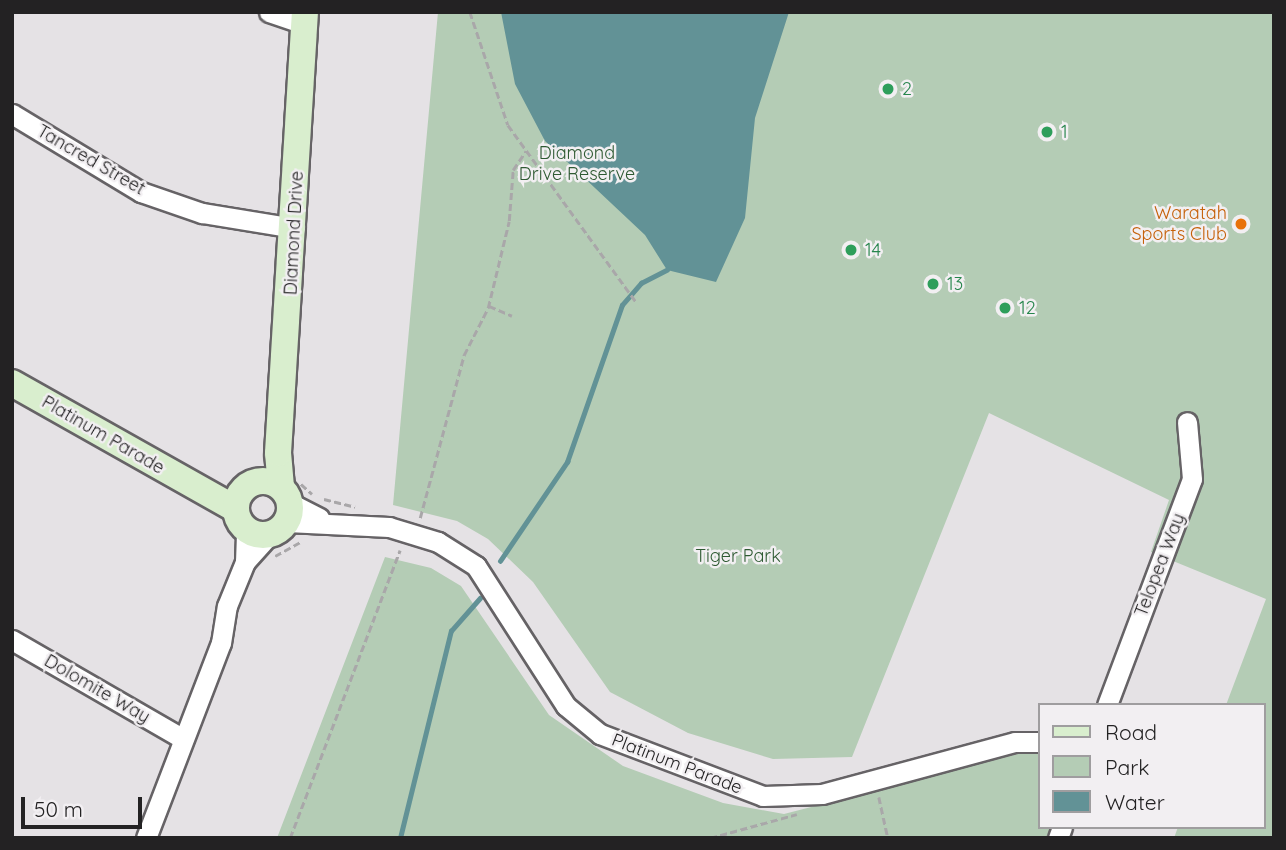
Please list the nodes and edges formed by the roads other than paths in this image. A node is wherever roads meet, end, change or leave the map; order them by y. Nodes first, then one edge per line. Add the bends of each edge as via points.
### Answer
1 (269, 12) edge
2 (304, 18) edge
3 (12, 114) edge
4 (295, 228) junction
5 (12, 383) edge
6 (1187, 422) dead end
7 (267, 504) junction
8 (12, 640) edge
9 (1108, 703) edge
10 (182, 738) junction
11 (1038, 742) edge
12 (146, 838) edge

1 - 2 street
2 - 4 street, Diamond Drive
3 - 4 street, Tancred Street via 141,192 202,214
4 - 7 street, Diamond Drive via 278,453
5 - 7 street, Platinum Parade via 193,487
6 - 9 street, Telopea Way via 1192,480
7 - 10 street via 221,643
7 - 11 street, Platinum Parade via 320,519 389,527 438,542 476,566 566,706 600,734 763,796 822,794 1015,742
8 - 10 street, Dolomite Way
10 - 12 street

